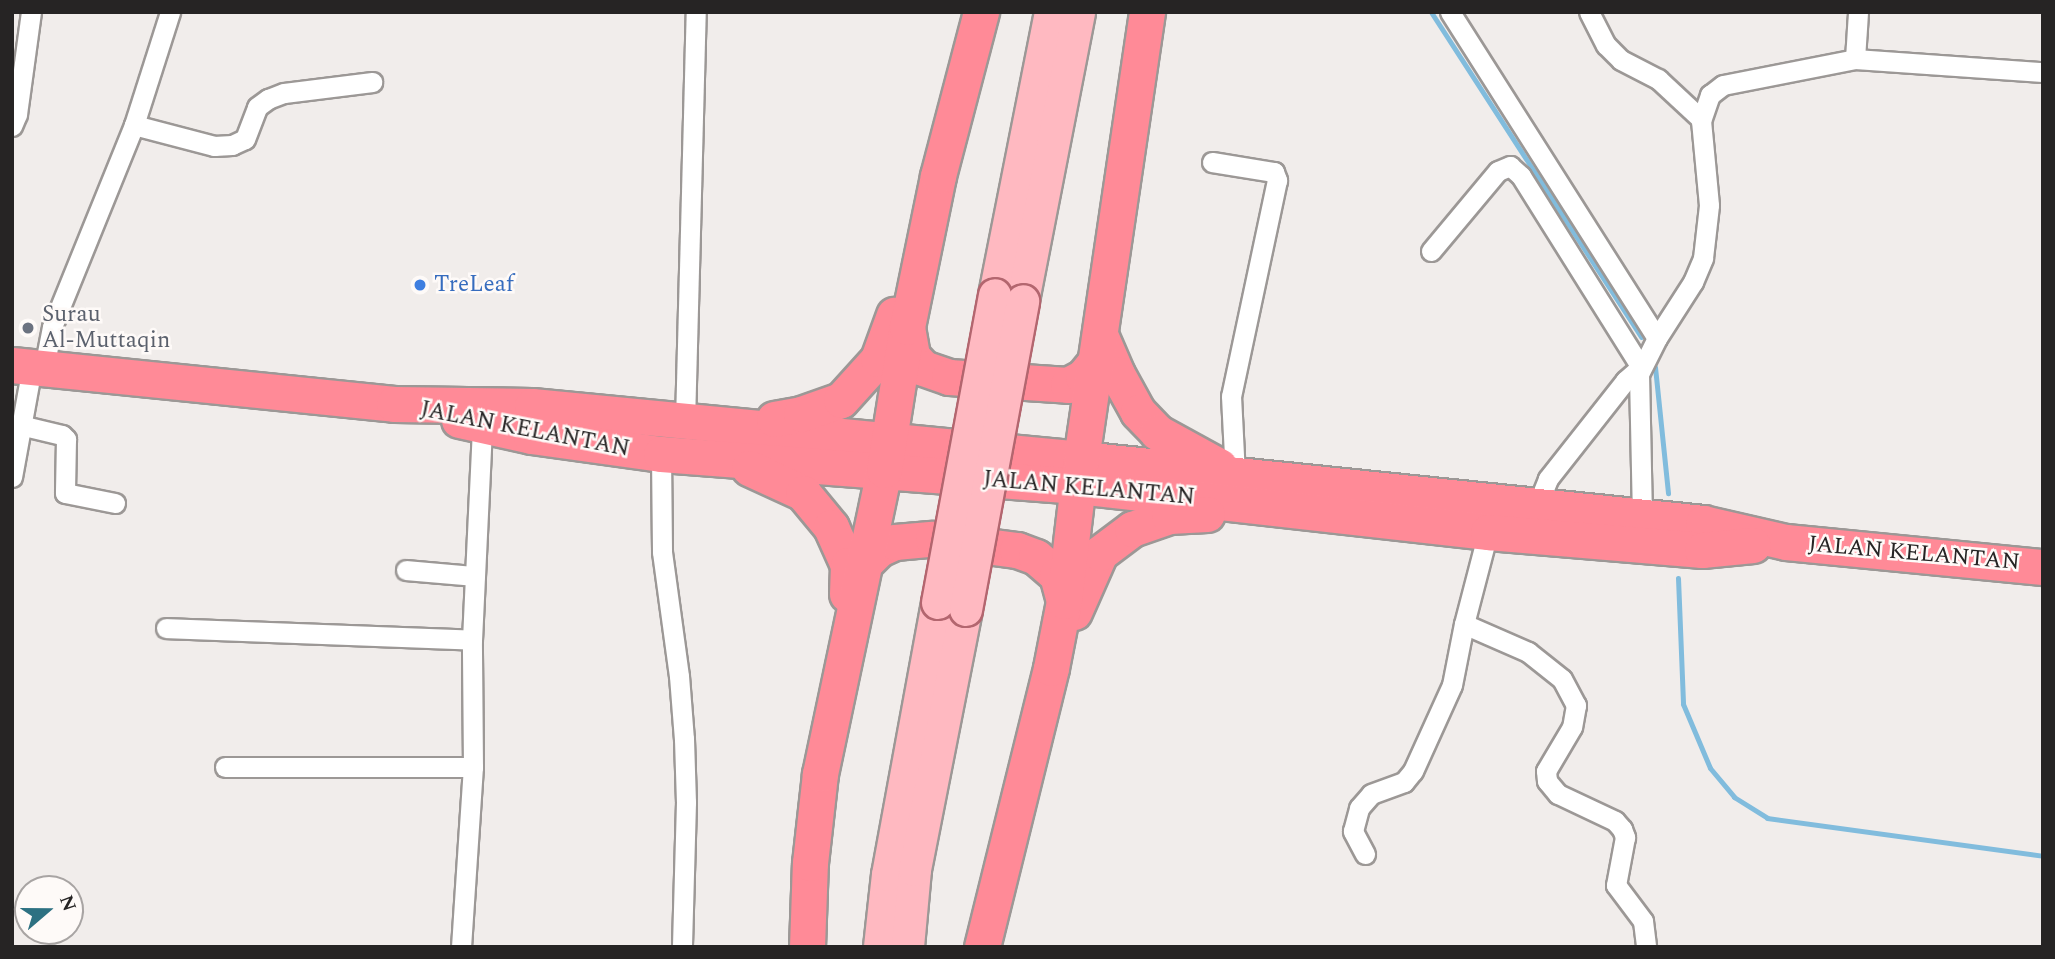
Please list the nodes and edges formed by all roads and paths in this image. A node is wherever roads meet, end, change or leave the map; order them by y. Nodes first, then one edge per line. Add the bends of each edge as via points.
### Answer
1 (31, 12) edge
2 (170, 12) edge
3 (696, 12) edge
4 (981, 12) edge
5 (1051, 12) edge
6 (1079, 12) edge
7 (1147, 12) edge
8 (1450, 12) edge
9 (1589, 12) edge
10 (1858, 12) edge
11 (1854, 59) junction
12 (2043, 72) edge
13 (372, 82) dead end
14 (1701, 119) junction
15 (134, 125) junction
16 (12, 126) edge
17 (1212, 162) dead end
18 (938, 176) junction
19 (1431, 251) dead end
20 (1009, 298) junction
21 (907, 327) junction
22 (1657, 338) junction
23 (1099, 348) junction
24 (29, 366) edge
25 (1641, 367) junction
26 (394, 404) junction
27 (685, 422) junction
28 (20, 425) junction
29 (740, 425) junction
30 (482, 426) junction
31 (675, 455) junction
32 (887, 455) junction
33 (1079, 472) junction
34 (1235, 474) junction
35 (12, 477) edge
36 (115, 503) dead end
37 (1537, 506) junction
38 (1287, 508) junction
39 (1642, 517) junction
40 (1488, 532) junction
41 (1786, 542) junction
42 (864, 564) junction
43 (2043, 566) edge
44 (406, 570) dead end
45 (475, 576) junction
46 (1064, 601) junction
47 (952, 607) junction
48 (1464, 624) junction
49 (166, 628) dead end
50 (472, 640) junction
51 (1051, 668) junction
52 (840, 678) junction
53 (473, 766) junction
54 (225, 767) dead end
55 (1365, 854) dead end
56 (461, 947) edge
57 (682, 947) edge
58 (807, 947) edge
59 (880, 947) edge
60 (908, 947) edge
61 (982, 947) edge
62 (1646, 947) edge

1 - 16 street
2 - 15 street
3 - 27 street
4 - 18 highway
5 - 20 main road
6 - 20 main road
7 - 23 highway
8 - 22 street
9 - 14 street via 1602,38 1621,60 1658,79
10 - 11 street
11 - 12 street
11 - 14 street via 1723,85 1710,95
13 - 15 street via 268,99 257,107 245,139 232,145 214,146
14 - 22 street via 1709,205 1703,258
15 - 24 street via 52,327
17 - 34 street via 1274,172 1277,180 1231,397
18 - 21 highway
18 - 29 highway via 913,236 888,337 878,359 841,400 801,414
19 - 25 street via 1498,171 1510,166 1521,176
20 - 47 main road, bridge
21 - 23 highway via 912,355 923,368 949,377 1068,385 1083,377
21 - 32 highway
22 - 25 street
23 - 33 highway
23 - 34 highway via 1127,396 1157,432
24 - 26 highway, JALAN KELANTAN
24 - 28 street
25 - 37 street via 1548,479
25 - 39 street
26 - 27 highway, JALAN KELANTAN via 532,406
26 - 30 highway, JALAN KELANTAN
27 - 29 highway, JALAN KELANTAN
28 - 35 street
28 - 36 street via 66,439 65,493
29 - 32 highway, JALAN KELANTAN
30 - 31 highway, JALAN KELANTAN
30 - 45 street
31 - 32 highway, JALAN KELANTAN
31 - 52 highway via 757,469 803,493 831,527 848,565
31 - 57 street via 662,552 684,739
32 - 33 highway, JALAN KELANTAN
32 - 42 highway
33 - 34 highway, JALAN KELANTAN
33 - 38 highway, JALAN KELANTAN
33 - 46 highway
34 - 37 highway, JALAN KELANTAN
37 - 39 highway, JALAN KELANTAN
38 - 40 highway, JALAN KELANTAN
38 - 51 highway via 1170,516 1132,528 1100,553
39 - 41 highway, JALAN KELANTAN via 1703,523
40 - 41 highway, JALAN KELANTAN via 1702,550
40 - 48 street
41 - 43 highway, JALAN KELANTAN
42 - 46 highway via 879,549 895,542 933,539 1017,550 1036,557 1057,575
42 - 52 highway
44 - 45 street
45 - 50 street
46 - 51 highway
47 - 59 main road via 888,874
47 - 60 main road
48 - 55 street via 1452,685 1413,771 1404,782 1371,794 1359,808 1353,831
48 - 62 street via 1528,652 1562,680 1576,705 1572,727 1546,771 1547,781 1558,794 1615,821 1622,829 1625,837 1616,885 1643,922
49 - 50 street
50 - 53 street
51 - 61 highway
52 - 58 highway via 818,787
53 - 54 street
53 - 56 street

